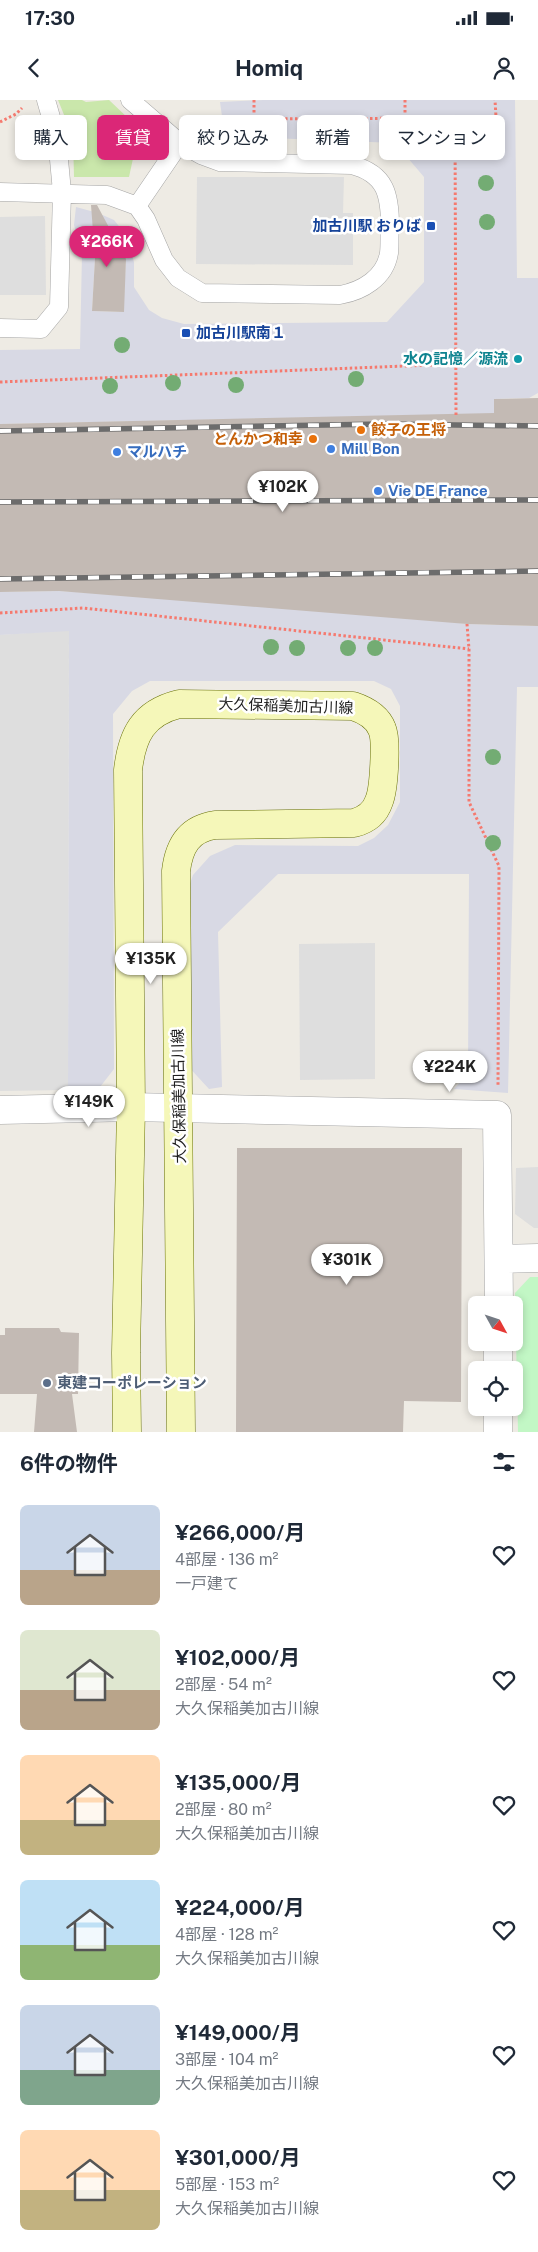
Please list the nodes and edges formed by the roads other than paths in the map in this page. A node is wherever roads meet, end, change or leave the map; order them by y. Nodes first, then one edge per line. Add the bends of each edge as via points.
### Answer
1 (46, 100) edge
2 (130, 100) edge
3 (179, 142) edge
4 (179, 144) edge
5 (216, 160) edge
6 (0, 192) edge
7 (62, 192) junction
8 (138, 206) junction
9 (0, 328) edge
10 (131, 1107) junction
11 (179, 1109) junction
12 (0, 1110) edge
13 (538, 1258) edge
14 (499, 1259) junction
15 (498, 1296) edge
16 (498, 1416) edge
17 (128, 1432) edge
18 (181, 1432) edge
19 (498, 1432) edge

1 - 7 lane via 57,138
2 - 3 lane
4 - 8 lane
5 - 8 lane via 352,165 370,172 379,180 390,203 389,254 382,270 371,283 340,296 202,293 178,278 164,260
6 - 7 lane
7 - 8 lane via 107,194
7 - 9 lane via 60,307 41,329
10 - 11 street
10 - 11 main road, 大久保稲美加古川線 via 128,770 134,739 153,714 179,704 353,706 367,711 376,719 384,735 379,802 371,815 354,823 203,827 180,851 176,871
10 - 12 street
10 - 17 main road, 大久保稲美加古川線 via 126,1353
11 - 14 street via 497,1115
11 - 18 main road, 大久保稲美加古川線
13 - 14 street
14 - 15 street
16 - 19 street

